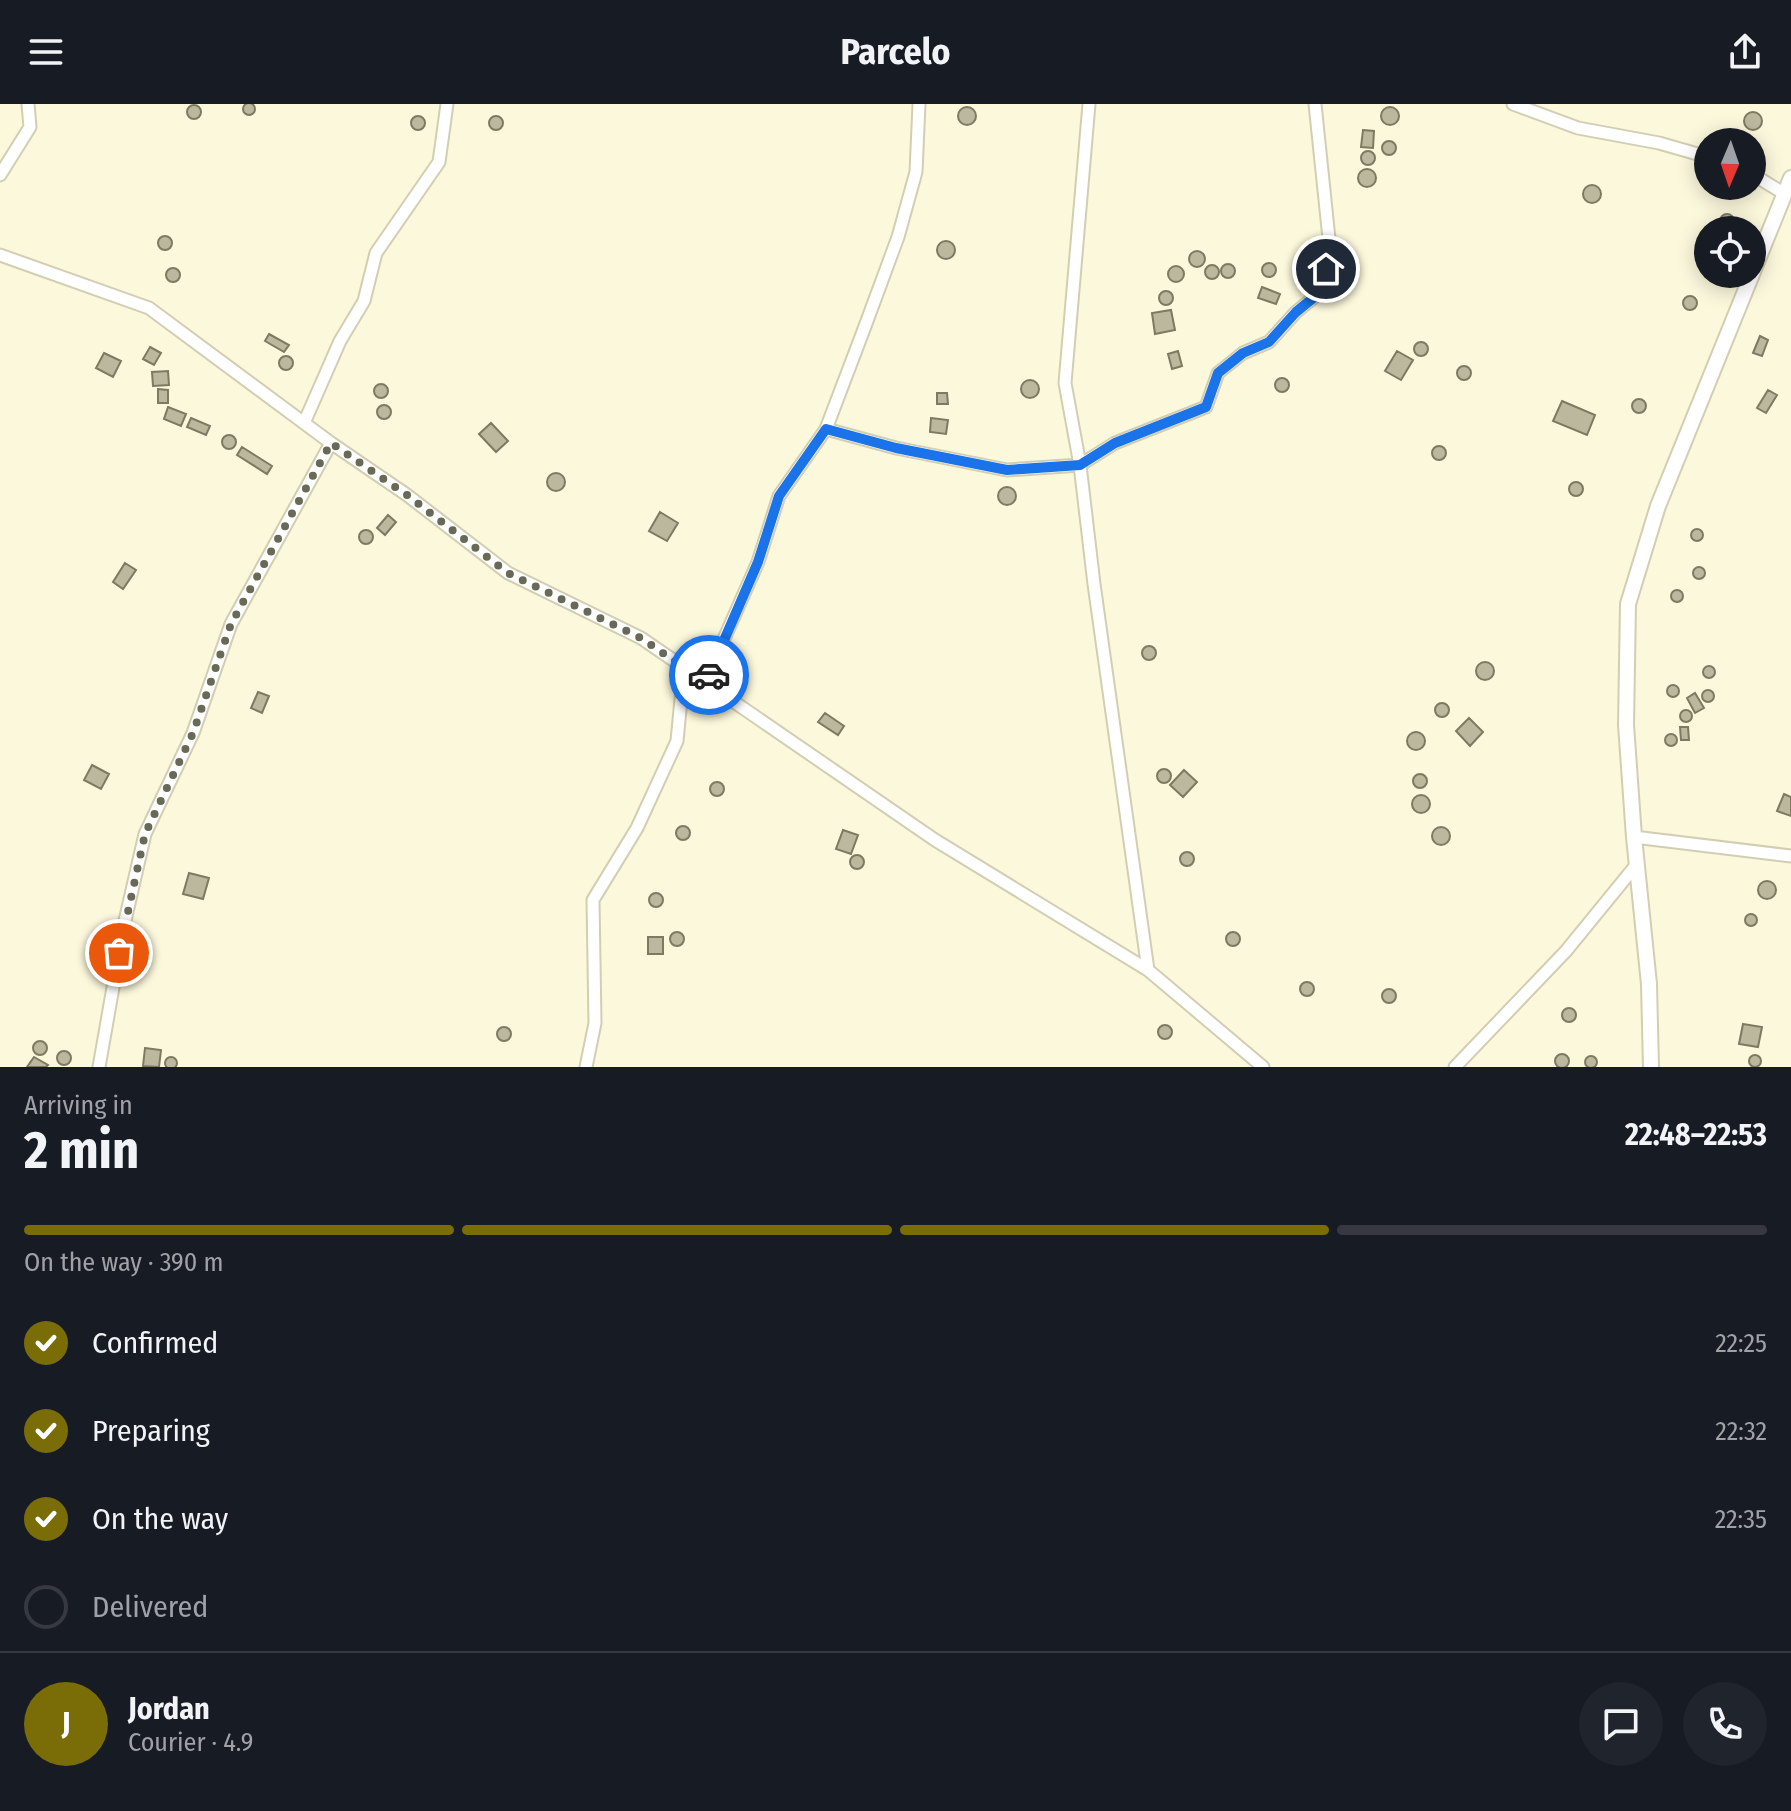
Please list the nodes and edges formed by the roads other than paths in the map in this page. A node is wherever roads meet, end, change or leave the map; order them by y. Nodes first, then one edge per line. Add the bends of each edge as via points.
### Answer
1 (28, 104) edge
2 (447, 104) edge
3 (919, 104) edge
4 (1089, 104) edge
5 (1315, 104) edge
6 (1513, 104) edge
7 (1694, 153) edge
8 (0, 175) edge
9 (1791, 178) edge
10 (1766, 182) edge
11 (1785, 194) junction
12 (0, 255) edge
13 (304, 423) junction
14 (826, 429) junction
15 (331, 443) junction
16 (1080, 465) junction
17 (684, 668) junction
18 (705, 682) junction
19 (1634, 837) junction
20 (1791, 856) edge
21 (1637, 864) junction
22 (1148, 970) junction
23 (99, 1067) edge
24 (586, 1067) edge
25 (1263, 1067) edge
26 (1455, 1067) edge
27 (1651, 1067) edge

1 - 8 street via 30,127
2 - 13 street via 439,162 376,253 364,301
3 - 14 street via 916,172 898,237
4 - 16 street via 1065,383
5 - 16 street via 1330,248 1323,290 1269,342 1243,353 1218,373 1206,407 1115,443
6 - 7 street via 1578,128
9 - 11 street
10 - 11 street
11 - 19 street via 1658,506 1628,604 1626,725
12 - 13 street via 149,308
13 - 15 street
14 - 16 street via 1007,470
14 - 18 street via 779,496 758,562
15 - 17 street via 508,573 641,638
15 - 23 street via 231,624 193,733 145,834
16 - 22 street
17 - 18 street
17 - 24 street via 677,741 637,828 593,900 595,1023
18 - 22 street via 935,840
19 - 20 street
19 - 21 street
21 - 26 street via 1566,951
21 - 27 street
22 - 25 street

